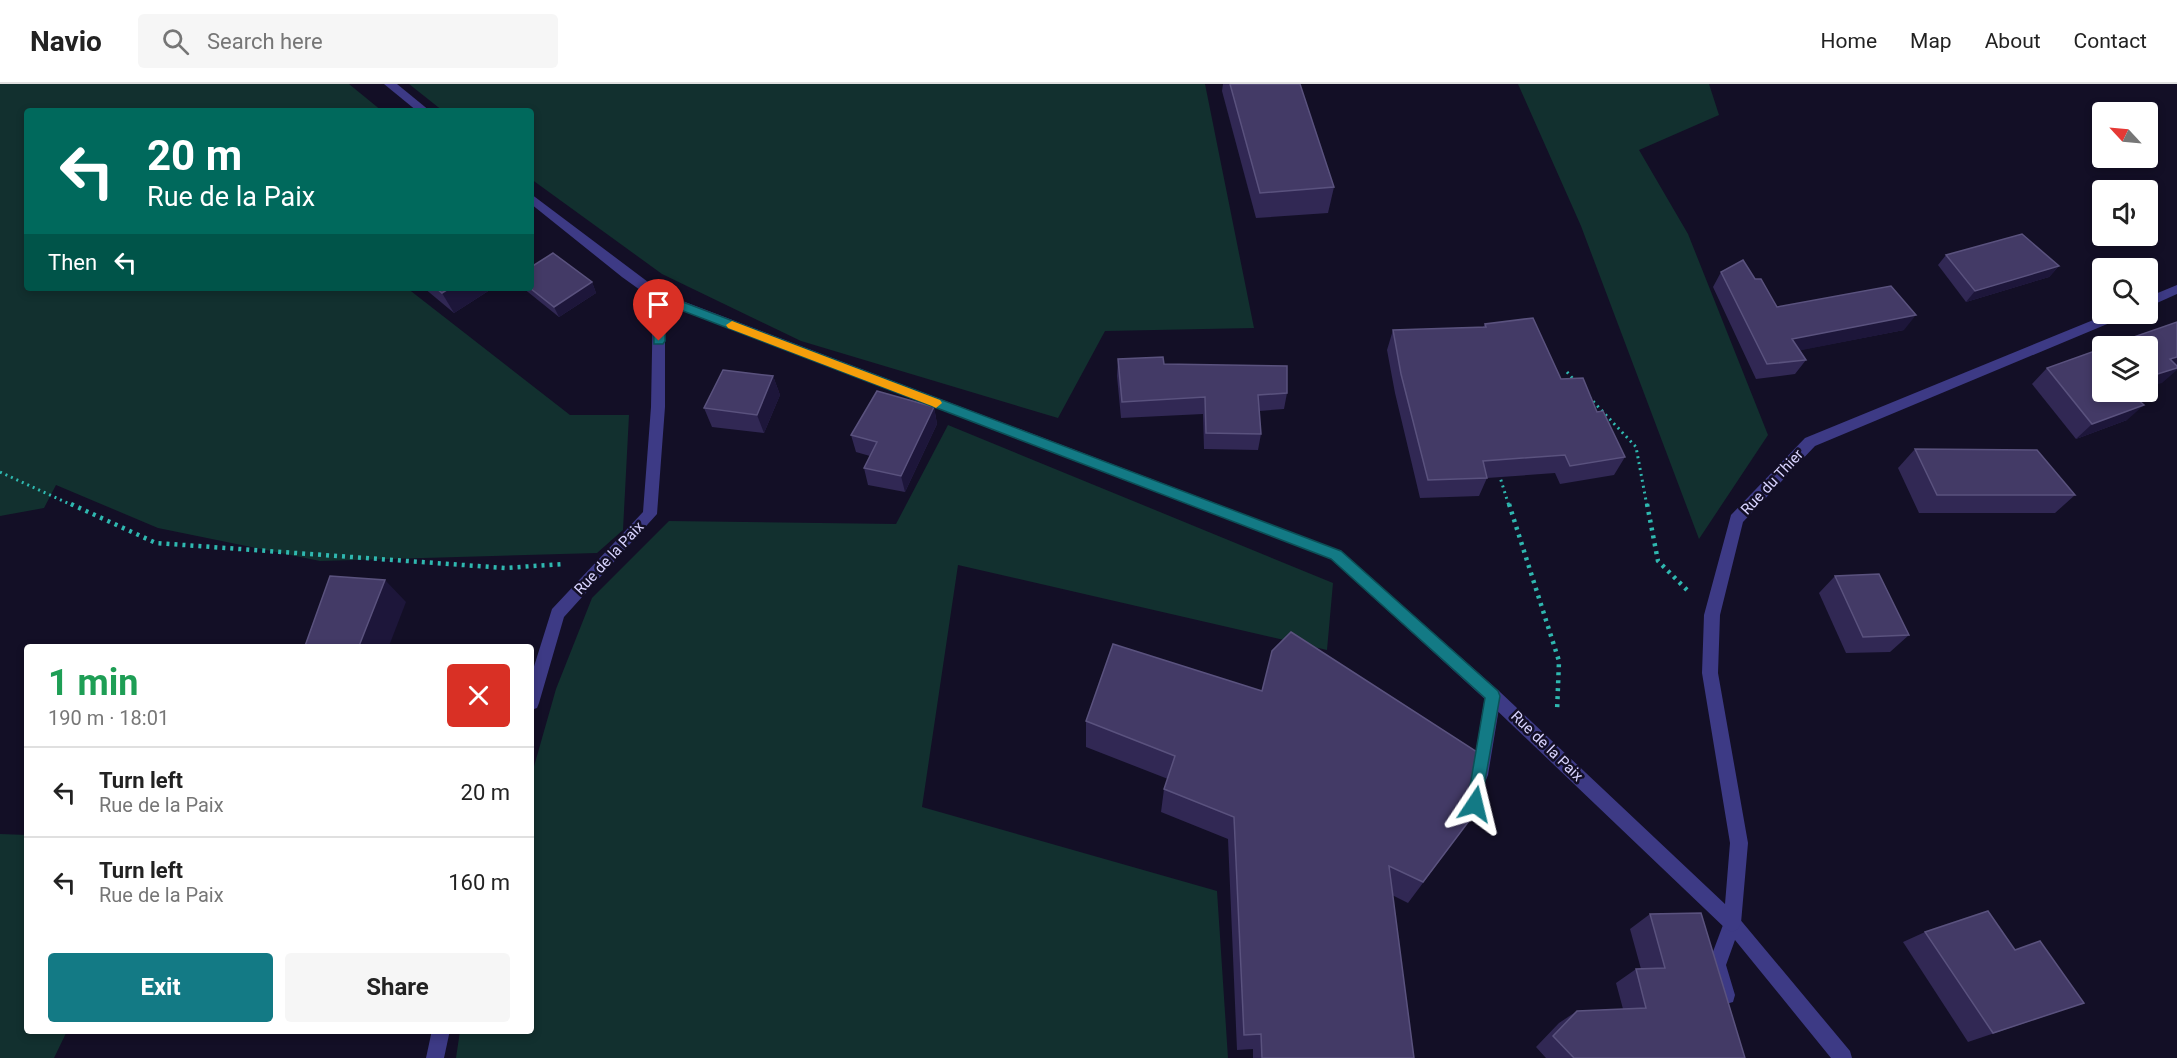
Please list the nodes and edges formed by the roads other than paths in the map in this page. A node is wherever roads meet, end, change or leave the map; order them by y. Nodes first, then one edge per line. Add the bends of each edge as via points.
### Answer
1 (390, 84) edge
2 (420, 108) edge
3 (534, 200) edge
4 (2177, 290) edge
5 (659, 297) junction
6 (2158, 298) edge
7 (2095, 324) edge
8 (534, 693) edge
9 (1493, 696) junction
10 (1477, 793) edge
11 (1731, 923) junction
12 (1732, 1017) edge
13 (440, 1034) edge
14 (435, 1058) edge
15 (1843, 1058) edge

1 - 2 street
3 - 5 street, Rue de la Paix
4 - 6 street
5 - 8 street, Rue de la Paix via 658,407 650,514 558,614
5 - 9 street, Rue de la Paix via 1336,555
7 - 11 street, Rue du Thier via 1810,442 1736,519 1712,615 1710,673 1739,843
9 - 10 street
9 - 11 street, Rue de la Paix
11 - 12 street via 1717,965
11 - 15 street, Rue de la Paix
13 - 14 street

